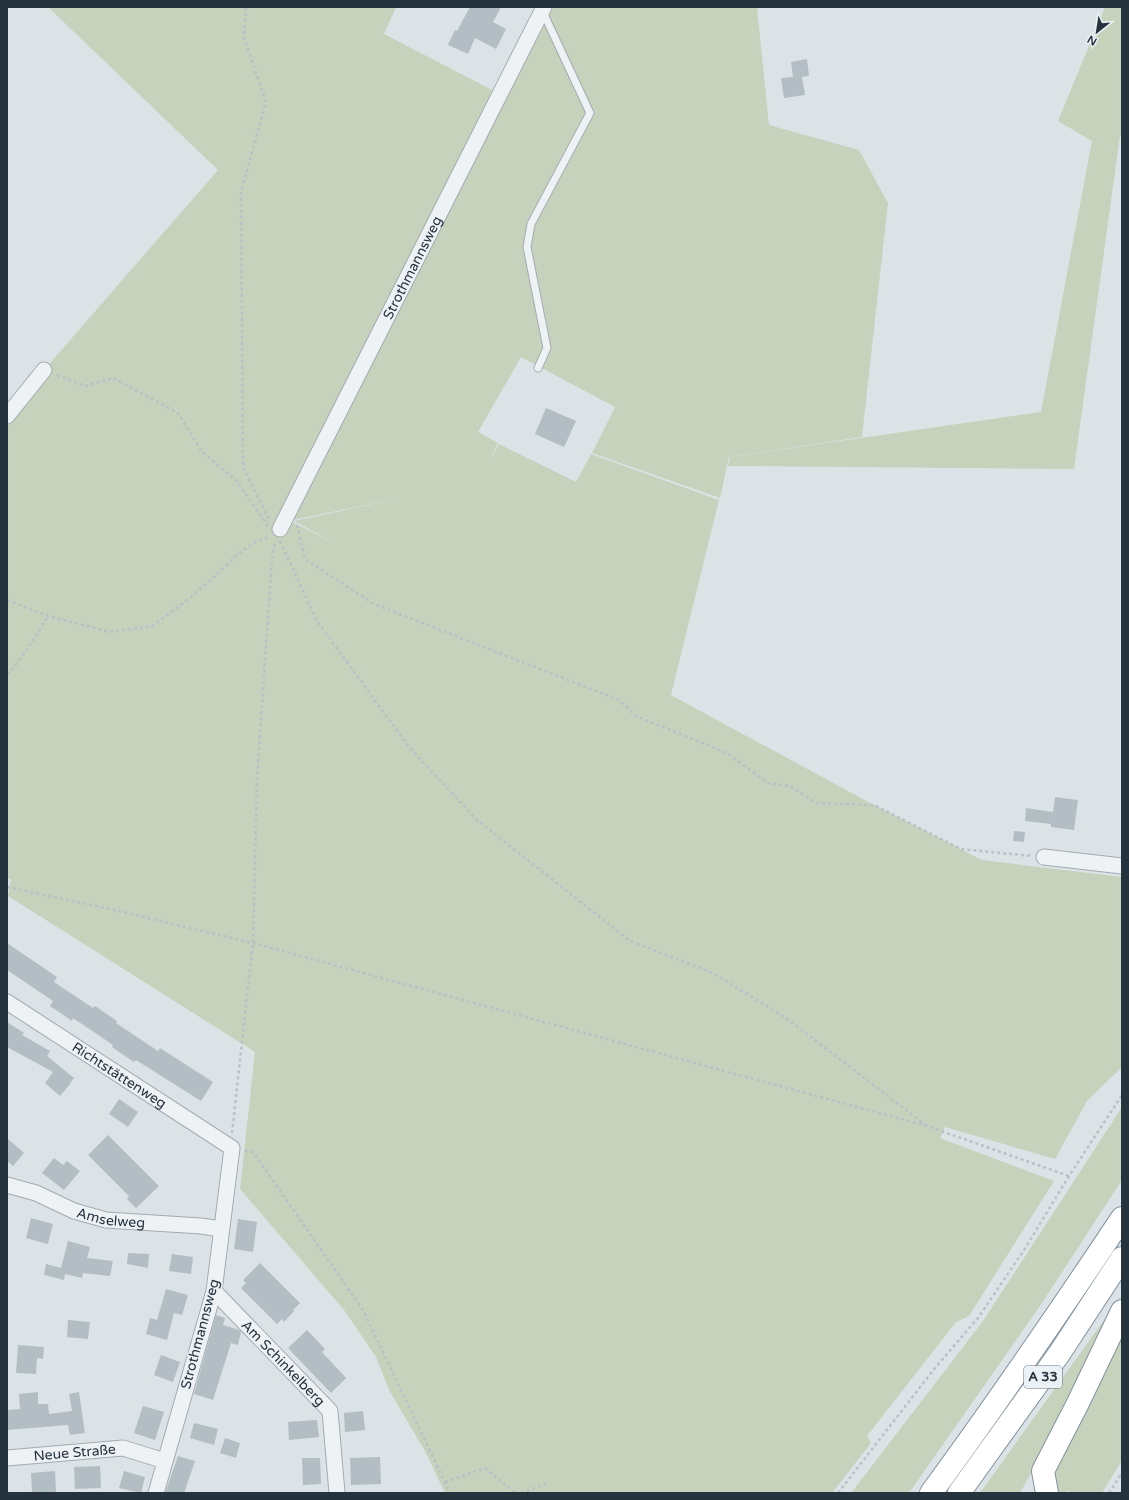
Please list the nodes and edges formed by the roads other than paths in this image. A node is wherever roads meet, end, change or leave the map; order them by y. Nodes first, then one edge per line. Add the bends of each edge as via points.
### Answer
1 (543, 9) edge
2 (538, 368) dead end
3 (44, 370) road end
4 (7, 416) edge
5 (275, 532) road end
6 (1044, 857) road end
7 (1122, 866) edge
8 (7, 1002) edge
9 (232, 1148) joint
10 (7, 1185) edge
11 (1122, 1218) edge
12 (221, 1229) junction
13 (1122, 1258) edge
14 (214, 1291) junction
15 (1122, 1311) edge
16 (7, 1458) edge
17 (165, 1461) junction
18 (1043, 1471) junction
19 (156, 1493) edge
20 (337, 1493) edge
21 (931, 1493) edge
22 (959, 1493) edge
23 (1029, 1493) edge
24 (1048, 1493) edge

1 - 2 lane via 590,113 531,224 527,247 547,348
1 - 5 street, Strothmannsweg
3 - 4 street
6 - 7 street
8 - 9 street, Richtstättenweg
9 - 12 street, Strothmannsweg
10 - 12 street, Amselweg via 36,1193 74,1211 106,1220
11 - 21 highway, A 33 via 1030,1356
12 - 14 street, Strothmannsweg
13 - 22 highway, A 33 via 1059,1354
14 - 17 street, Strothmannsweg
14 - 20 street, Am Schinkelberg via 330,1411
15 - 18 highway
16 - 17 street, Neue Straße via 123,1448
17 - 19 street, Strothmannsweg
18 - 23 highway
18 - 24 highway

